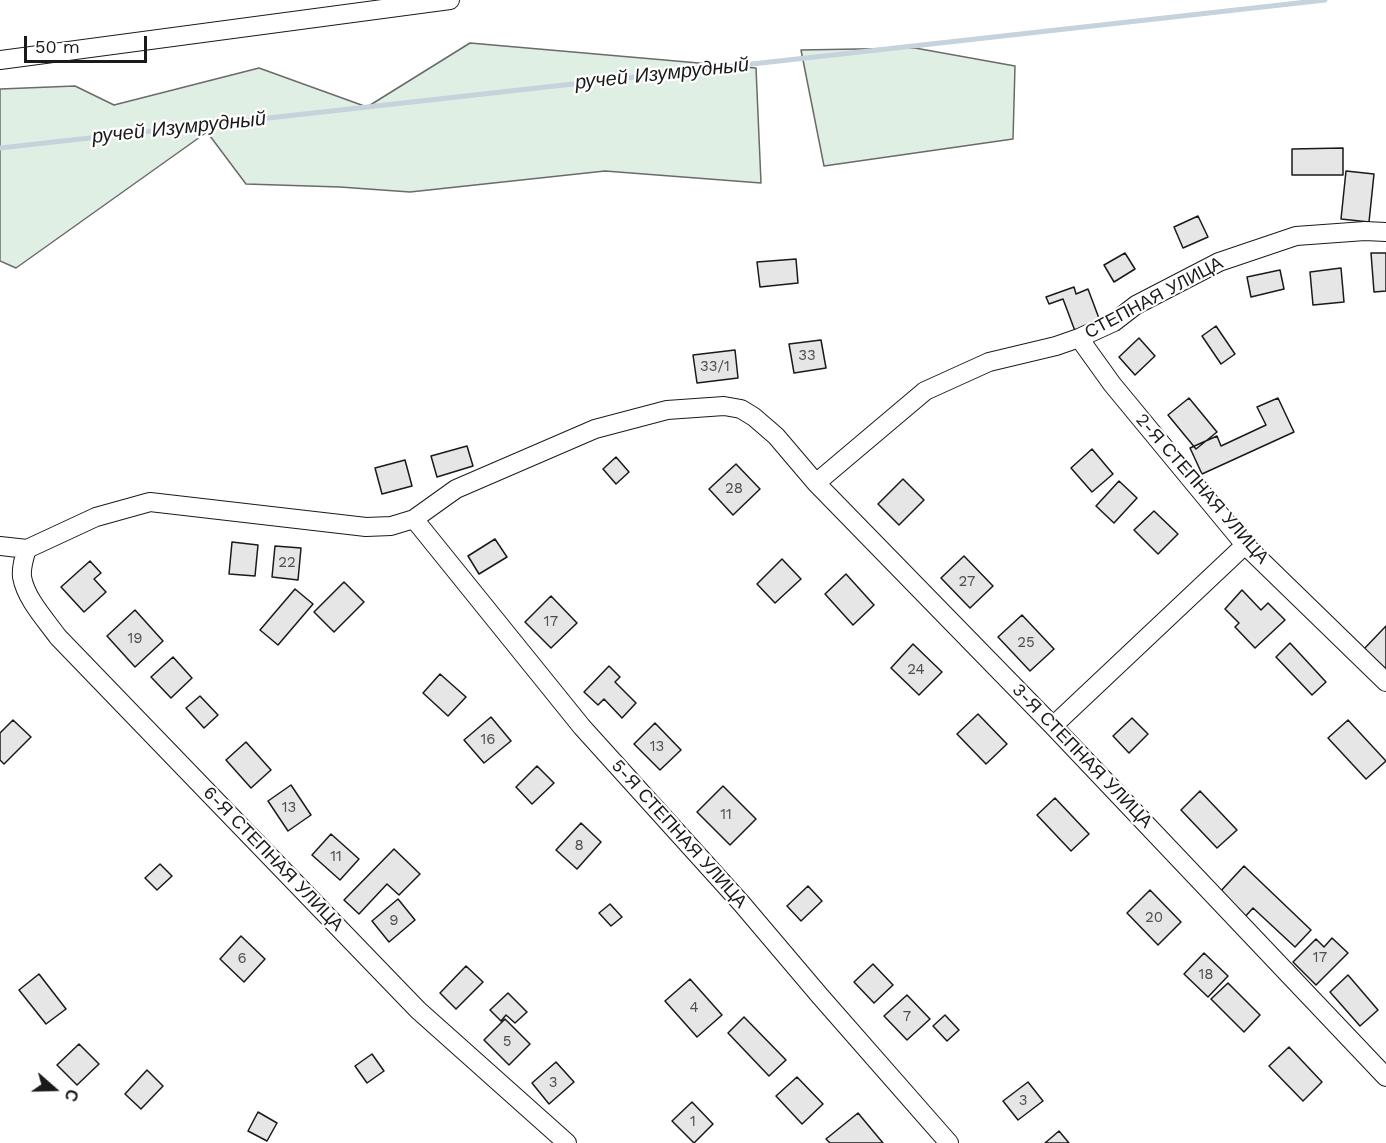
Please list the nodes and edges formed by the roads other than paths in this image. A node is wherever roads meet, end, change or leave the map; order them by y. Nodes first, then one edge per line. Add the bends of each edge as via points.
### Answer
1 (450, 0) edge
2 (0, 60) edge
3 (1386, 232) edge
4 (1079, 338) junction
5 (816, 483) junction
6 (414, 519) junction
7 (1245, 545) junction
8 (0, 546) edge
9 (27, 549) junction
10 (1386, 681) edge
11 (1053, 726) junction
12 (1386, 1077) edge
13 (567, 1143) edge
14 (949, 1143) edge

1 - 2 street
3 - 4 street, СТЕПНАЯ УЛИЦА via 1296,236 1220,261
4 - 5 street, СТЕПНАЯ УЛИЦА via 989,362 925,391
4 - 7 street, 2-Я СТЕПНАЯ УЛИЦА via 1112,384
5 - 6 street, 3-Я СТЕПНАЯ УЛИЦА via 776,436 741,409 724,406 668,410 559,443 456,489
5 - 11 street, 3-Я СТЕПНАЯ УЛИЦА
6 - 9 street via 366,527 150,502 96,517
6 - 14 street, 5-Я СТЕПНАЯ УЛИЦА via 582,727 742,903
7 - 10 street, 2-Я СТЕПНАЯ УЛИЦА
7 - 11 street
8 - 9 street
9 - 13 street, 6-Я СТЕПНАЯ УЛИЦА via 22,577 34,606 58,637 418,1010
11 - 12 street, 3-Я СТЕПНАЯ УЛИЦА

